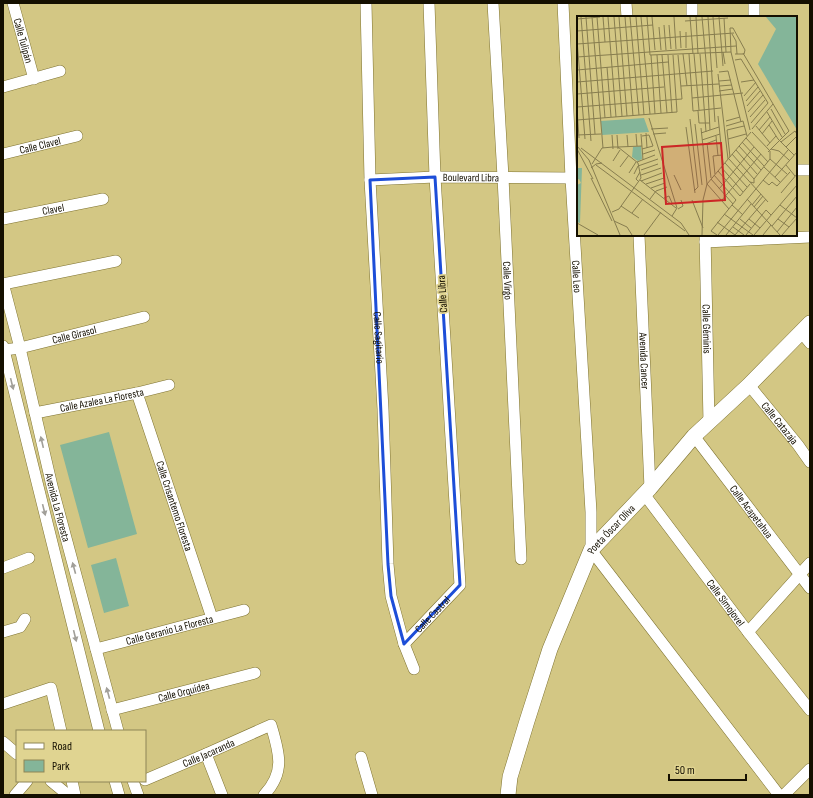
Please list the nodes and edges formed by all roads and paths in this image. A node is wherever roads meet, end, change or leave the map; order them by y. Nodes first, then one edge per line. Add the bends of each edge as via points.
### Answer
1 (13, 3) edge
2 (366, 3) edge
3 (429, 3) edge
4 (493, 3) edge
5 (563, 3) edge
6 (626, 3) edge
7 (692, 3) edge
8 (754, 3) edge
9 (627, 16) edge
10 (692, 16) edge
11 (754, 16) edge
12 (60, 71) dead end
13 (34, 79) junction
14 (3, 87) edge
15 (77, 136) dead end
16 (3, 154) edge
17 (797, 170) edge
18 (810, 170) edge
19 (435, 177) junction
20 (503, 177) junction
21 (571, 178) junction
22 (370, 180) junction
23 (103, 199) dead end
24 (3, 219) edge
25 (638, 236) edge
26 (810, 237) edge
27 (705, 238) edge
28 (116, 262) dead end
29 (3, 283) edge
30 (144, 317) dead end
31 (807, 333) edge
32 (4, 348) edge
33 (20, 348) junction
34 (169, 385) dead end
35 (749, 385) junction
36 (137, 393) junction
37 (35, 413) junction
38 (709, 422) junction
39 (694, 436) junction
40 (810, 462) edge
41 (647, 491) junction
42 (591, 550) junction
43 (29, 558) dead end
44 (521, 559) dead end
45 (810, 563) edge
46 (3, 568) edge
47 (799, 574) junction
48 (460, 585) joint
49 (810, 588) edge
50 (244, 610) dead end
51 (212, 618) junction
52 (25, 619) dead end
53 (3, 632) edge
54 (748, 632) junction
55 (404, 644) junction
56 (96, 649) junction
57 (414, 669) dead end
58 (255, 673) dead end
59 (3, 704) edge
60 (112, 710) junction
61 (810, 710) edge
62 (61, 730) edge
63 (99, 730) edge
64 (118, 730) edge
65 (3, 742) edge
66 (16, 753) edge
67 (206, 754) junction
68 (362, 757) dead end
69 (810, 769) edge
70 (146, 780) edge
71 (26, 782) edge
72 (52, 782) edge
73 (72, 782) edge
74 (115, 782) edge
75 (136, 782) edge
76 (15, 795) edge
77 (68, 795) edge
78 (75, 795) edge
79 (119, 795) edge
80 (138, 795) edge
81 (222, 795) edge
82 (264, 795) edge
83 (372, 795) edge
84 (508, 795) edge
85 (779, 795) edge
86 (784, 795) edge

1 - 13 street, Calle Tulipán
2 - 22 street, Calle Sagitario
3 - 19 street, Calle Libra
4 - 20 street, Calle Virgo
5 - 21 street, Calle Leo
6 - 9 street
7 - 10 street
8 - 11 street
12 - 13 street
13 - 14 street
15 - 16 street, Calle Clavel
17 - 18 street
19 - 20 street, Boulevard Libra
19 - 22 street, Boulevard Libra
19 - 48 street, Calle Libra
20 - 21 street, Boulevard Libra
20 - 44 street, Calle Virgo
21 - 42 street, Calle Leo
22 - 55 street, Calle Sagitario via 383,409 388,564 391,596
23 - 24 street, Clavel
25 - 41 street, Avenida Cancer
26 - 27 street
27 - 38 street, Calle Géminis
28 - 29 street
29 - 33 street, Avenida La Floresta
30 - 33 street, Calle Girasol
31 - 35 street, Poeta Óscar Oliva
32 - 33 street, Calle Girasol
32 -> 63 street, Avenida La Floresta
33 - 37 street, Avenida La Floresta
34 - 36 street, Calle Azalea La Floresta
35 - 38 street, Poeta Óscar Oliva
35 - 40 street, Calle Catazaja
36 - 37 street, Calle Azalea La Floresta
36 - 51 street, Calle Crisantemo Floresta
56 -> 37 street, Avenida La Floresta
38 - 39 street, Poeta Óscar Oliva
39 - 41 street, Poeta Óscar Oliva
39 - 47 street, Calle Acapetahua
41 - 42 street, Poeta Óscar Oliva
41 - 54 street, Calle Simojovel
42 - 84 street, Poeta Óscar Oliva via 550,649 526,721 510,777
42 - 85 street
43 - 46 street
45 - 47 street
47 - 49 street, Calle Acapetahua
47 - 54 street
48 - 55 street, Calle Castral
50 - 51 street, Calle Geranio La Floresta
51 - 56 street, Calle Geranio La Floresta
52 - 53 street via 20,627
54 - 61 street, Calle Simojovel
55 - 57 street, Calle Sagitario
60 -> 56 street, Avenida La Floresta
58 - 60 street, Calle Orquídea
59 - 62 street via 51,688
60 - 64 street, Avenida La Floresta
65 - 66 street
67 - 70 street, Calle Jacaranda
67 - 81 street
67 - 82 street, Calle Jacaranda via 271,724 277,745 279,769
68 - 83 street
69 - 86 street
71 - 76 street
72 - 77 street
73 - 78 street
74 - 79 street
75 - 80 street

